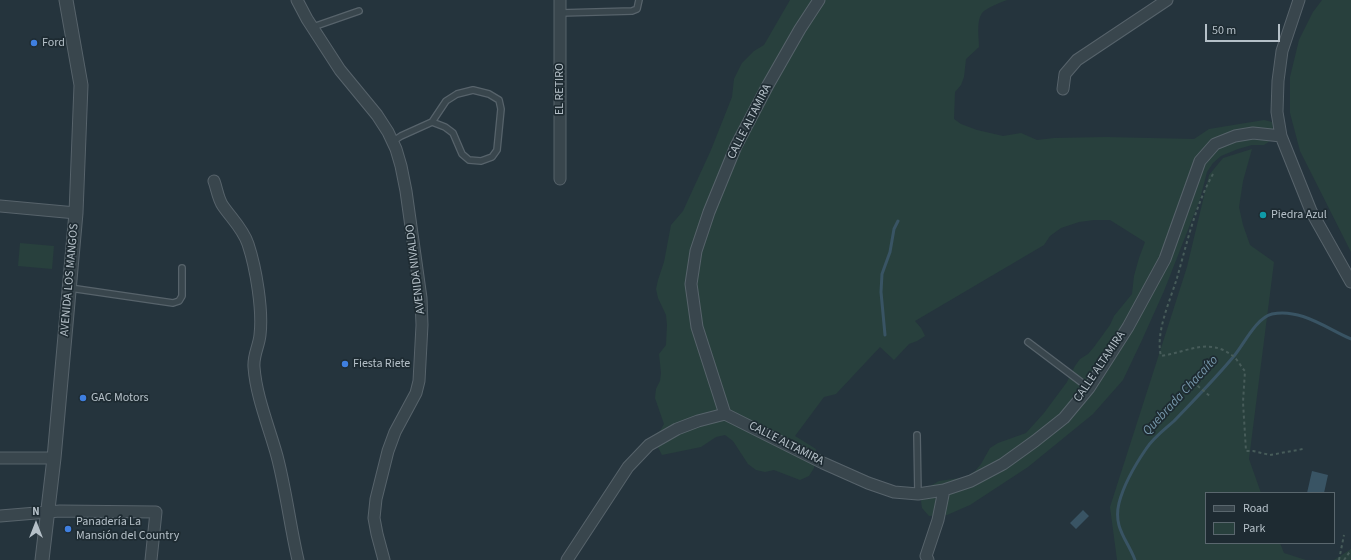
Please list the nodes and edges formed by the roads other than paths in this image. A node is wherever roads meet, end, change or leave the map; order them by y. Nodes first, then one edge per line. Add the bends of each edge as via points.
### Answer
1 (66, 0) edge
2 (297, 0) edge
3 (560, 0) edge
4 (639, 0) edge
5 (819, 0) edge
6 (1167, 0) edge
7 (1299, 0) edge
8 (359, 11) dead end
9 (560, 13) junction
10 (313, 27) junction
11 (1063, 89) dead end
12 (432, 122) junction
13 (1281, 136) junction
14 (392, 142) junction
15 (560, 178) dead end
16 (214, 180) dead end
17 (0, 206) edge
18 (76, 213) junction
19 (182, 268) dead end
20 (1351, 282) edge
21 (70, 288) junction
22 (1028, 342) dead end
23 (1089, 388) junction
24 (725, 414) junction
25 (917, 435) dead end
26 (0, 458) edge
27 (54, 458) junction
28 (944, 490) junction
29 (918, 494) junction
30 (48, 512) junction
31 (0, 516) edge
32 (926, 559) edge
33 (42, 560) edge
34 (151, 560) edge
35 (298, 560) edge
36 (384, 560) edge
37 (568, 560) edge

1 - 18 street, AVENIDA LOS MANGOS via 81,85
2 - 10 street, AVENIDA NIVALDO
3 - 9 street, EL RETIRO
4 - 9 lane via 636,9 632,11
5 - 24 street, CALLE ALTAMIRA via 768,85 736,146 696,251 691,284 697,327
6 - 11 street via 1077,60 1065,74
7 - 13 street via 1282,51 1278,81 1277,112
8 - 10 lane
9 - 15 street, EL RETIRO
10 - 14 street, AVENIDA NIVALDO via 340,70 377,115
12 - 12 lane via 453,133 462,154 469,160 481,162 492,157 497,150 501,109 499,100 489,94 473,90 457,94 446,101
12 - 14 lane
13 - 20 street via 1311,211
13 - 23 street, CALLE ALTAMIRA via 1235,136 1215,144 1200,162 1165,259 1128,327
14 - 36 street, AVENIDA NIVALDO via 405,185 421,298 422,325 416,393 395,432 376,499 374,518
16 - 35 street via 222,205 243,232 248,244 257,289 260,323 254,367 277,457
17 - 18 street
18 - 21 street, AVENIDA LOS MANGOS
19 - 21 lane via 182,296 173,303
21 - 27 street, AVENIDA LOS MANGOS
22 - 23 lane
23 - 28 street, CALLE ALTAMIRA via 1064,418 1003,464 971,481
24 - 29 street, CALLE ALTAMIRA via 868,483 894,492
24 - 37 street via 677,429 649,445 628,467
25 - 29 lane
26 - 27 street
27 - 30 street, AVENIDA LOS MANGOS
28 - 29 street, CALLE ALTAMIRA
28 - 32 street
30 - 31 street
30 - 33 street, AVENIDA LOS MANGOS
30 - 34 street via 156,512

